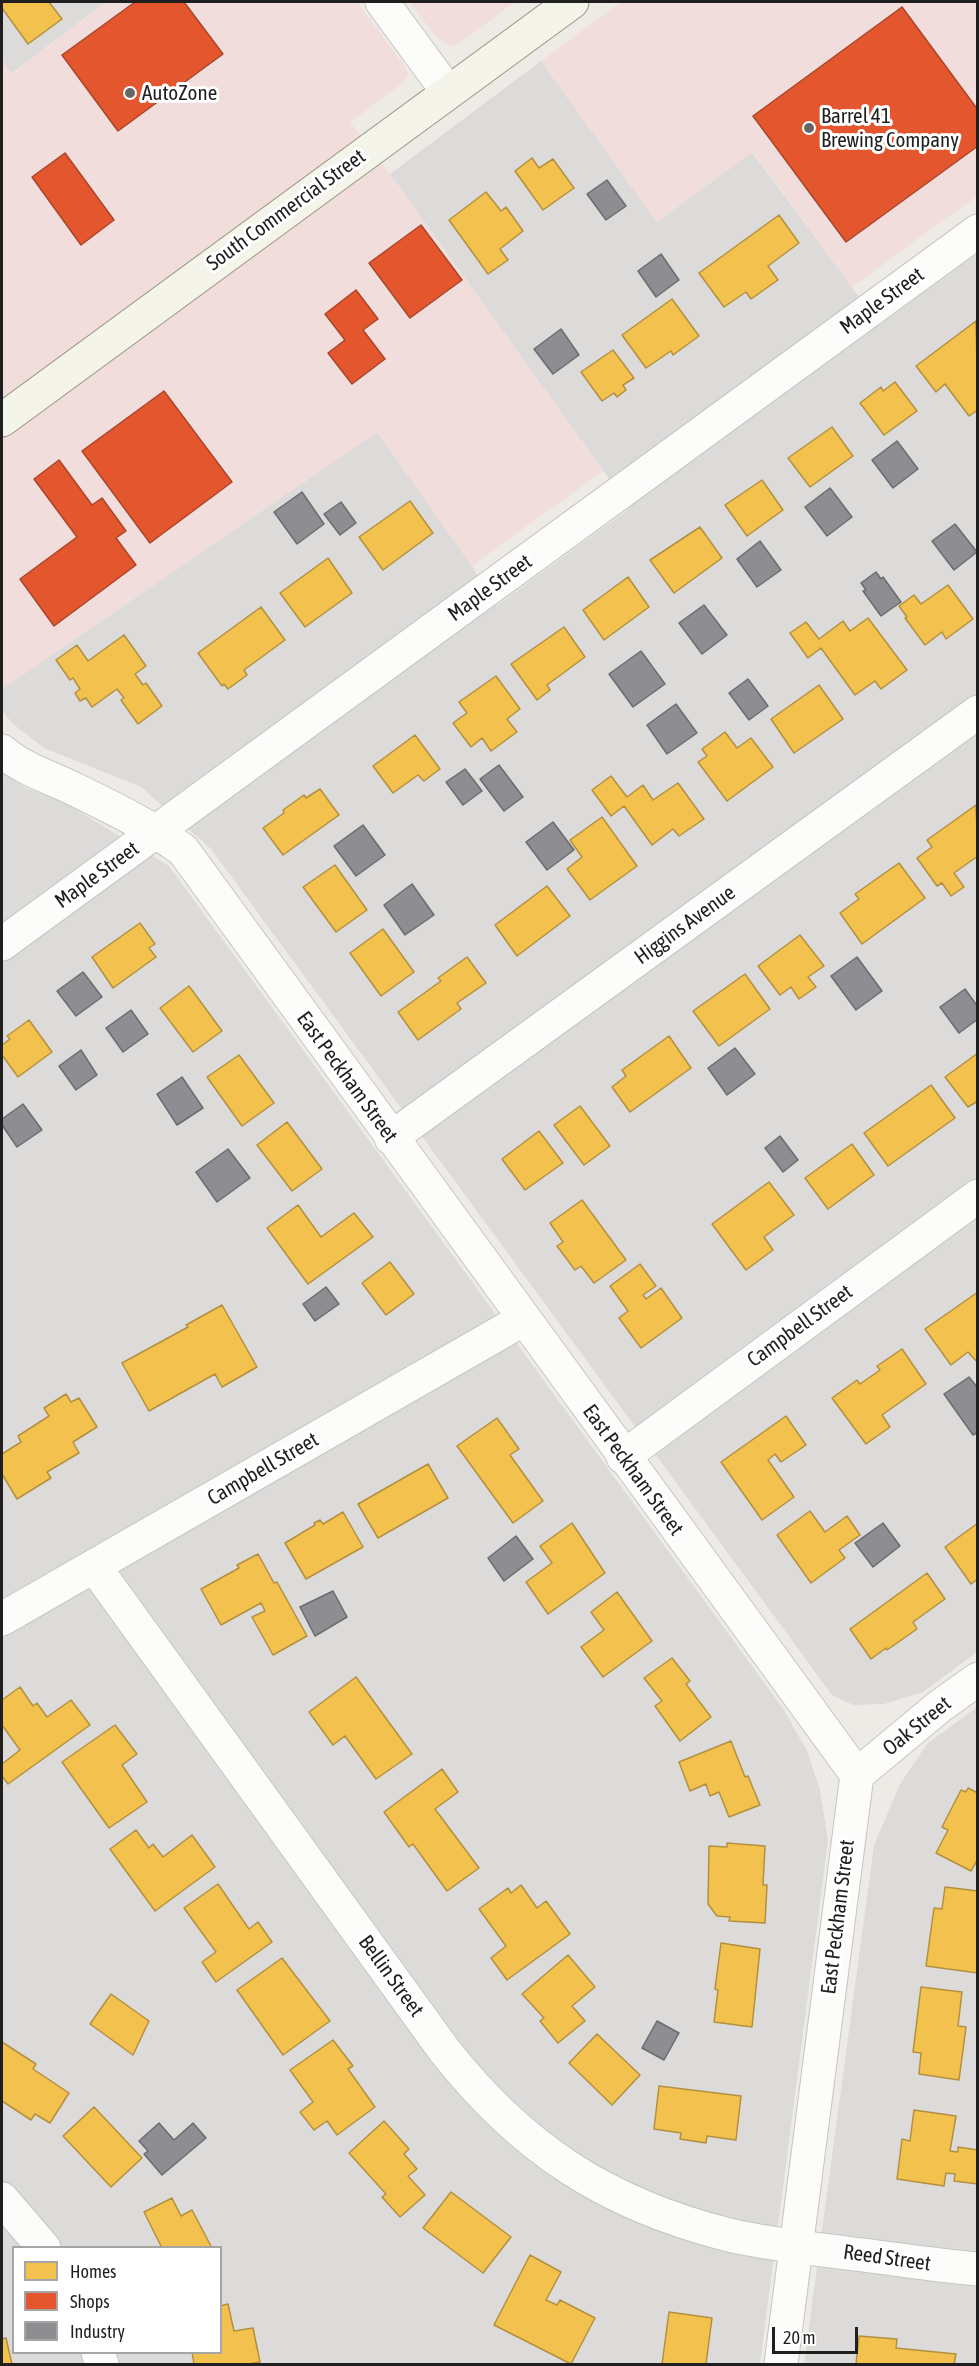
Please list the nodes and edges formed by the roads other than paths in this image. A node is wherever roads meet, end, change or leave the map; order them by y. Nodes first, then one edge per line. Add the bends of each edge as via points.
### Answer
1 (382, 2) edge
2 (572, 2) edge
3 (448, 92) junction
4 (978, 231) edge
5 (2, 420) edge
6 (978, 712) edge
7 (2, 751) edge
8 (157, 831) junction
9 (2, 944) edge
10 (391, 1138) junction
11 (978, 1196) edge
12 (524, 1319) junction
13 (623, 1457) junction
14 (94, 1566) junction
15 (2, 1619) edge
16 (978, 1678) edge
17 (857, 1775) junction
18 (2, 2199) edge
19 (43, 2246) edge
20 (796, 2247) junction
21 (978, 2269) edge
22 (781, 2364) edge

1 - 3 street
2 - 3 main road, South Commercial Street
3 - 5 main road, South Commercial Street
4 - 8 street, Maple Street
6 - 10 street, Higgins Avenue
7 - 8 street, East Peckham Street via 28,768
8 - 9 street, Maple Street
8 - 10 street, East Peckham Street via 183,850
10 - 12 street, East Peckham Street
11 - 13 street, Campbell Street
12 - 13 street, East Peckham Street
12 - 14 street, Campbell Street
13 - 17 street, East Peckham Street
14 - 15 street, Campbell Street
14 - 20 street, Bellin Street via 444,2050 509,2123 593,2184 637,2205 730,2235
16 - 17 street, Oak Street
17 - 20 street, East Peckham Street
18 - 19 street
20 - 21 street, Reed Street
20 - 22 street, East Peckham Street

